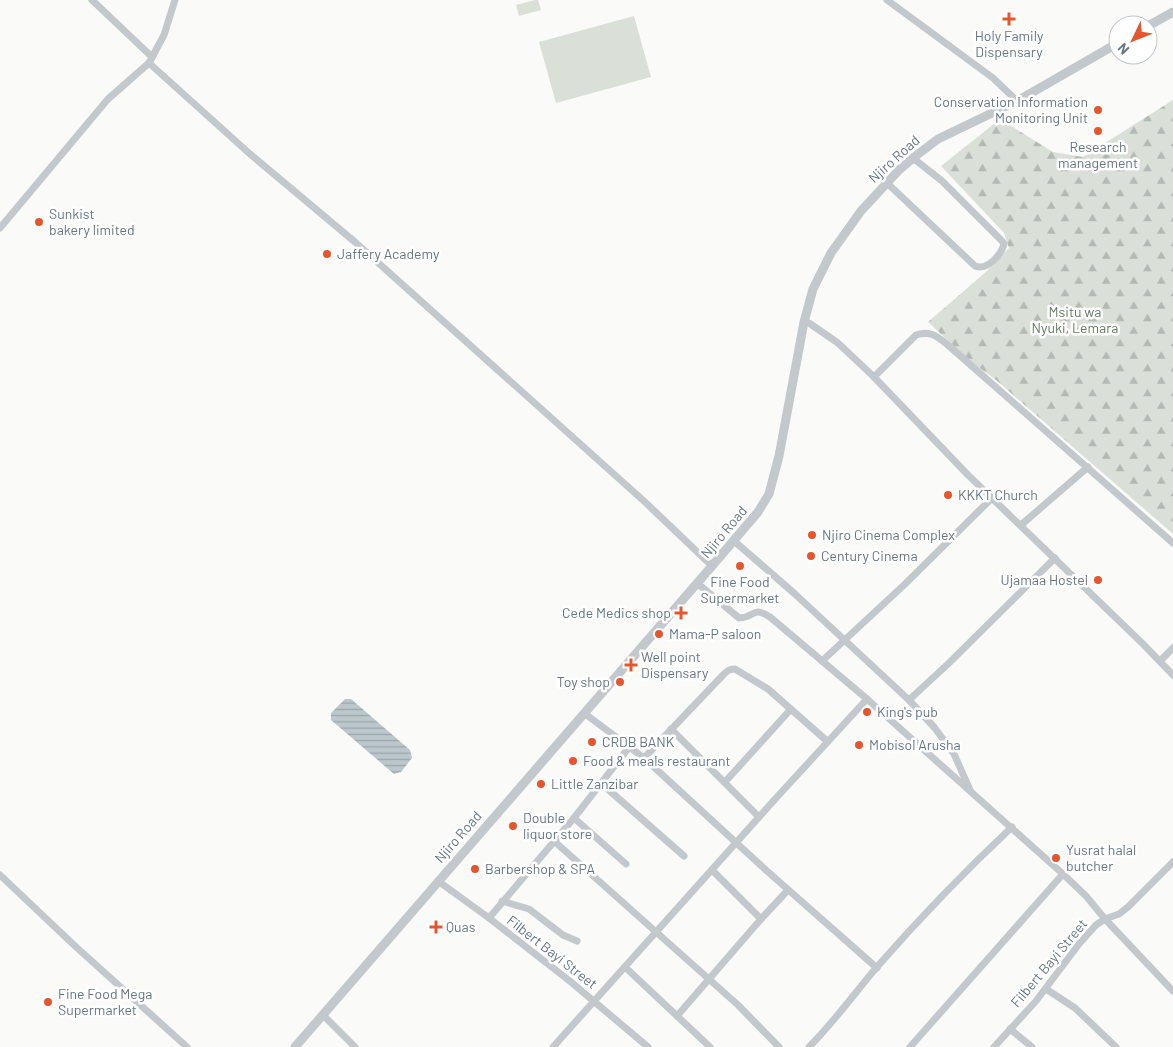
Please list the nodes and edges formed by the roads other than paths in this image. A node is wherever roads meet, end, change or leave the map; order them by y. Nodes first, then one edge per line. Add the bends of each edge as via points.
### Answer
1 (92, 0) edge
2 (175, 0) edge
3 (888, 0) edge
4 (1173, 12) edge
5 (1158, 20) edge
6 (1108, 49) edge
7 (151, 60) junction
8 (1017, 101) junction
9 (913, 158) junction
10 (887, 183) junction
11 (0, 228) edge
12 (804, 322) junction
13 (874, 376) junction
14 (1088, 467) junction
15 (992, 498) junction
16 (1021, 525) junction
17 (733, 540) junction
18 (1173, 543) edge
19 (1055, 558) junction
20 (712, 566) junction
21 (697, 583) junction
22 (845, 640) junction
23 (1173, 648) edge
24 (822, 661) junction
25 (1160, 661) junction
26 (1173, 675) edge
27 (867, 699) junction
28 (909, 700) junction
29 (791, 709) junction
30 (584, 713) junction
31 (672, 729) junction
32 (827, 742) junction
33 (630, 746) junction
34 (644, 758) junction
35 (725, 782) junction
36 (602, 784) junction
37 (971, 792) junction
38 (759, 817) junction
39 (574, 818) junction
40 (1012, 827) junction
41 (554, 841) junction
42 (736, 842) junction
43 (684, 856) dead end
44 (626, 864) dead end
45 (1171, 868) edge
46 (712, 870) junction
47 (1063, 874) junction
48 (0, 875) edge
49 (438, 881) junction
50 (788, 890) junction
51 (502, 901) junction
52 (489, 918) junction
53 (761, 919) junction
54 (1105, 919) junction
55 (656, 932) junction
56 (576, 941) dead end
57 (625, 967) junction
58 (877, 968) junction
59 (707, 979) junction
60 (1046, 989) junction
61 (1173, 991) edge
62 (593, 1001) junction
63 (323, 1015) junction
64 (677, 1016) junction
65 (1010, 1029) junction
66 (188, 1047) edge
67 (295, 1047) edge
68 (355, 1047) edge
69 (553, 1047) edge
70 (648, 1047) edge
71 (710, 1047) edge
72 (779, 1047) edge
73 (809, 1047) edge
74 (910, 1047) edge
75 (994, 1047) edge
76 (1032, 1047) edge
77 (1116, 1047) edge

1 - 7 street
2 - 7 street via 164,35
3 - 8 street via 993,78
4 - 5 street
6 - 8 street, Njiro Road
7 - 11 street via 108,99
7 - 20 street via 250,154 355,242
8 - 9 street, Njiro Road via 938,140
9 - 10 street, Njiro Road
9 - 10 street via 942,181 1002,241 1003,248 988,265 982,268 975,266
10 - 12 street, Njiro Road via 861,211 831,253 813,289
12 - 13 street via 838,343
12 - 17 street, Njiro Road via 772,488 763,505
13 - 14 street via 916,335 932,334
13 - 15 street
14 - 16 street
14 - 18 street
15 - 16 street
15 - 22 street
16 - 19 street
17 - 20 street, Njiro Road
17 - 22 street
19 - 25 street
19 - 28 street
20 - 21 street, Njiro Road
21 - 24 street via 740,618 757,611 765,614
21 - 30 street, Njiro Road
22 - 24 street
22 - 28 street
23 - 25 street
24 - 27 street
25 - 26 street
27 - 32 street
27 - 37 street
28 - 37 street via 954,754
29 - 31 street via 759,682 735,668 729,669
29 - 32 street
29 - 35 street
30 - 33 street
30 - 49 street, Njiro Road
31 - 34 street
31 - 35 street
32 - 38 street
33 - 34 street
33 - 36 street
34 - 42 street
35 - 38 street
36 - 39 street
36 - 43 street
37 - 40 street
38 - 42 street
39 - 41 street
39 - 44 street
40 - 47 street
40 - 58 street via 960,877
41 - 51 street
41 - 55 street
42 - 46 street
42 - 50 street
45 - 54 street, Filbert Bayi Street via 1128,908
46 - 53 street
46 - 55 street
47 - 54 street
47 - 74 street
48 - 66 street
49 - 52 street, Filbert Bayi Street
49 - 63 street, Njiro Road
50 - 53 street
50 - 58 street
51 - 52 street
51 - 56 street via 529,909 563,936
52 - 62 street, Filbert Bayi Street
53 - 59 street
54 - 60 street, Filbert Bayi Street via 1079,944
54 - 61 street
55 - 57 street
55 - 59 street
57 - 62 street
57 - 64 street
58 - 73 street
59 - 64 street
59 - 72 street
60 - 65 street, Filbert Bayi Street
60 - 77 street via 1075,1008
62 - 69 street
62 - 70 street, Filbert Bayi Street
63 - 67 street, Njiro Road
63 - 68 street
64 - 71 street
65 - 75 street, Filbert Bayi Street
65 - 76 street

